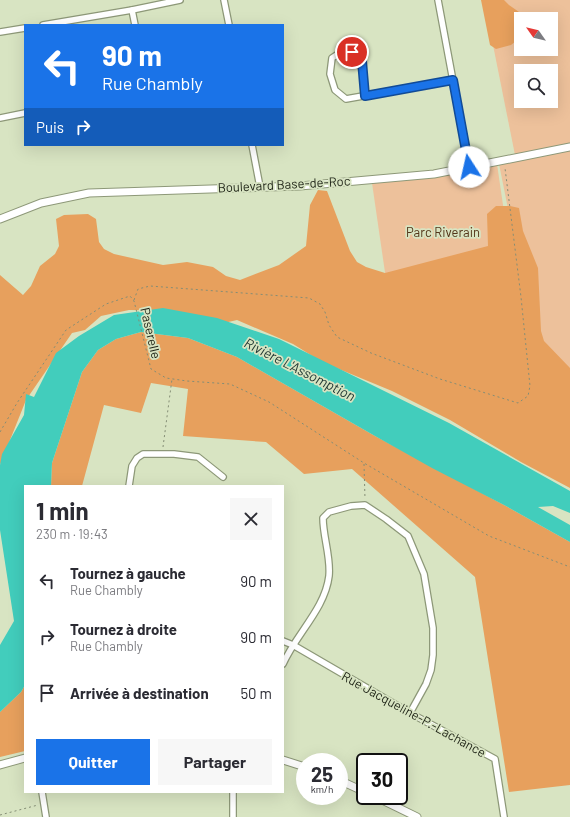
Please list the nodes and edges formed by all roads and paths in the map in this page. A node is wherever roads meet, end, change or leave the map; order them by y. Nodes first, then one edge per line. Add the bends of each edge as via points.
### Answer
1 (180, 0) edge
2 (224, 0) edge
3 (438, 0) edge
4 (132, 10) junction
5 (49, 24) edge
6 (135, 24) edge
7 (229, 24) edge
8 (24, 28) edge
9 (0, 32) edge
10 (453, 80) junction
11 (365, 96) junction
12 (24, 113) edge
13 (0, 118) edge
14 (252, 146) edge
15 (570, 147) edge
16 (504, 160) junction
17 (469, 167) junction
18 (260, 187) junction
19 (0, 219) edge
20 (134, 301) junction
21 (172, 379) junction
22 (0, 432) edge
23 (162, 454) junction
24 (364, 463) junction
25 (223, 478) dead end
26 (130, 485) edge
27 (365, 505) junction
28 (570, 567) edge
29 (284, 641) edge
30 (293, 645) junction
31 (284, 662) edge
32 (410, 713) junction
33 (24, 758) edge
34 (284, 760) edge
35 (296, 764) edge
36 (0, 765) edge
37 (42, 793) edge
38 (233, 793) edge
39 (44, 804) junction
40 (392, 805) edge
41 (0, 816) edge
42 (46, 817) edge
43 (233, 817) edge
44 (417, 817) edge
45 (504, 817) edge

1 - 4 street
2 - 7 street
3 - 10 street
4 - 5 street
4 - 6 street
8 - 9 street
10 - 11 street
10 - 17 street
11 - 11 street via 346,99 334,90 330,74 332,58 342,52 352,52 362,61
12 - 13 street
14 - 18 street
15 - 16 street, Boulevard Base-de-Roc
16 - 17 street, Boulevard Base-de-Roc
16 - 20 path via 530,386 528,396 518,403 433,376 371,353 337,337 320,304 309,298 150,286 138,289
17 - 18 street, Boulevard Base-de-Roc via 434,174
18 - 19 street, Boulevard Base-de-Roc via 89,193 41,203
20 - 21 path, Paserelle via 150,369
20 - 22 path via 130,296 106,304 66,330
21 - 23 path
21 - 24 path via 230,384 269,402
23 - 25 street via 198,457
23 - 26 street via 143,454 137,458 132,466
24 - 27 path
24 - 28 path via 489,536
27 - 30 street via 329,512 323,518 329,576 322,600
27 - 32 street via 408,536 424,574 433,628 433,655 426,684
29 - 30 street, Rue Jacqueline-P.-Lachance
30 - 31 street
30 - 32 street, Rue Jacqueline-P.-Lachance
32 - 45 street, Rue Jacqueline-P.-Lachance via 495,759
33 - 36 street
34 - 35 street
37 - 39 street
38 - 43 street
39 - 41 path
39 - 42 street
40 - 44 street

